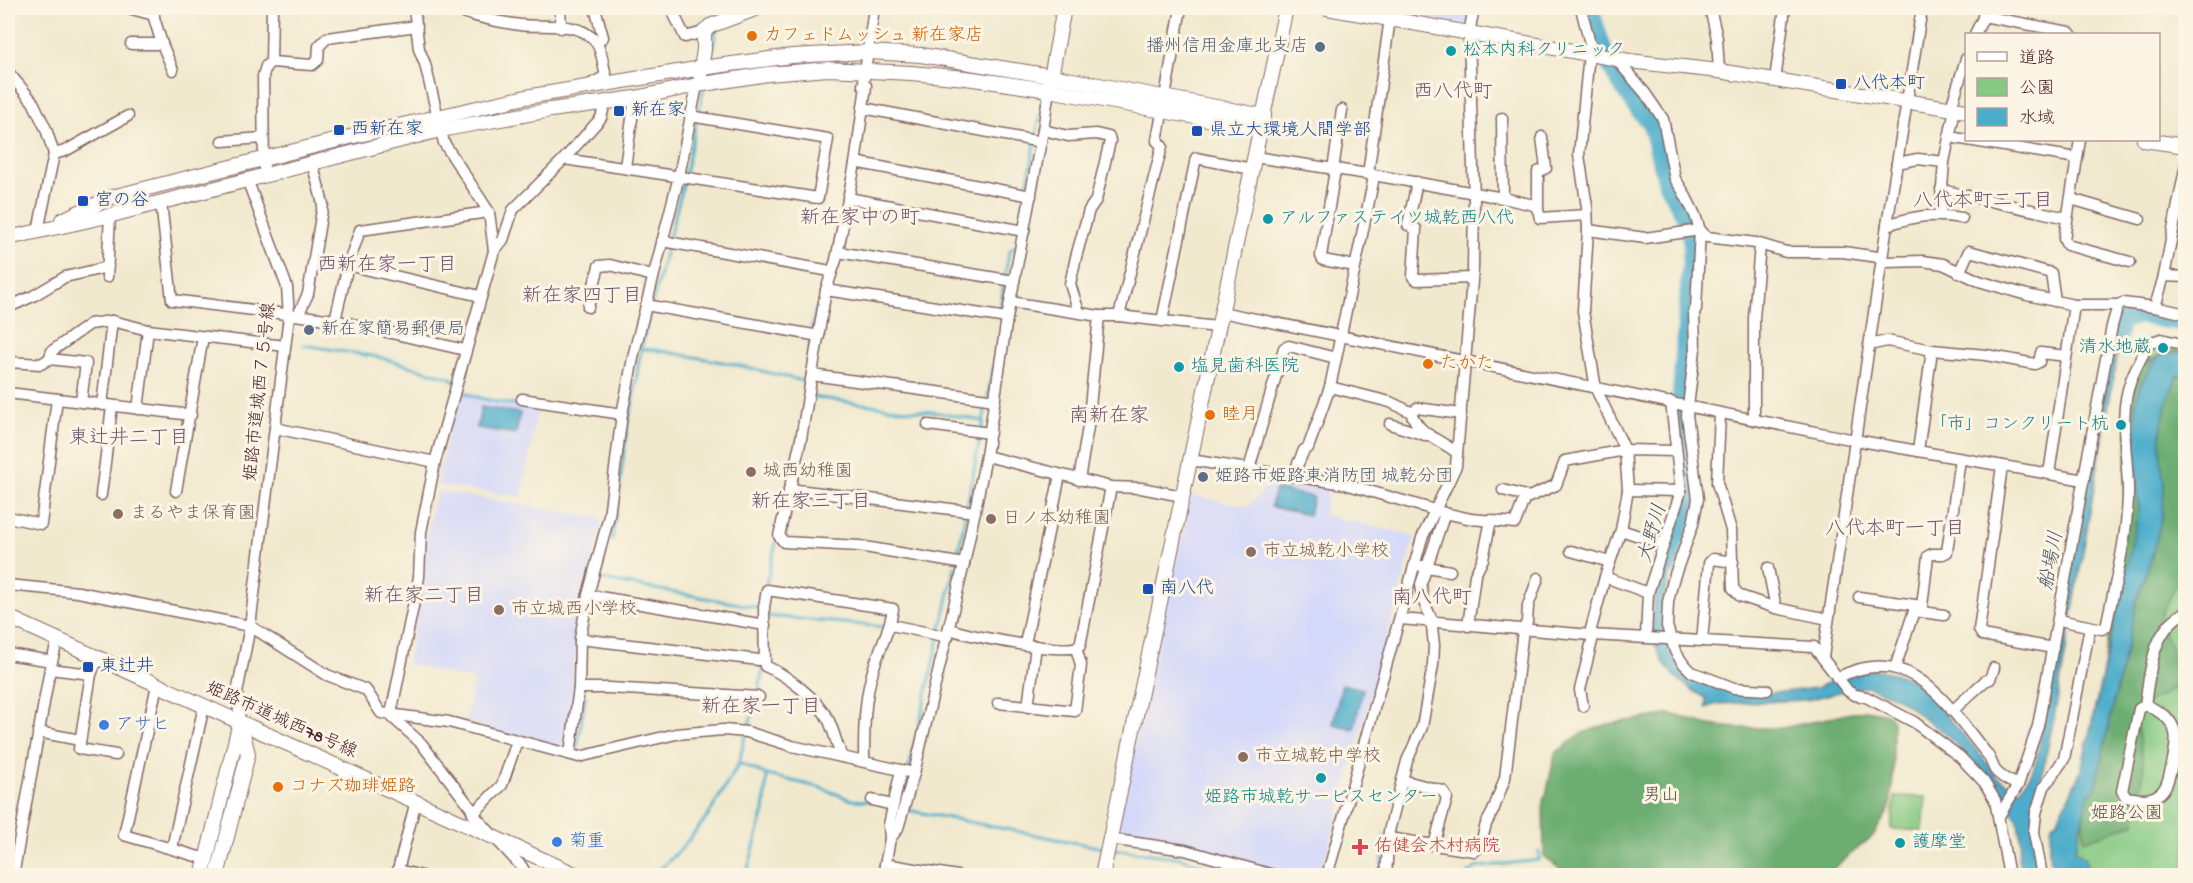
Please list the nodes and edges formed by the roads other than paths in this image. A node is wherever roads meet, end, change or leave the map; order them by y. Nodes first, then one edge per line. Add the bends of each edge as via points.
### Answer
1 (128, 8) edge
2 (272, 8) edge
3 (414, 8) edge
4 (452, 8) edge
5 (560, 8) edge
6 (595, 8) edge
7 (671, 8) edge
8 (758, 8) edge
9 (874, 8) edge
10 (1064, 8) edge
11 (1181, 8) edge
12 (1286, 8) edge
13 (1327, 8) edge
14 (1474, 8) edge
15 (1581, 8) edge
16 (1710, 8) edge
17 (1785, 8) edge
18 (1922, 8) edge
19 (152, 11) edge
20 (1986, 12) edge
21 (1390, 18) junction
22 (414, 27) junction
23 (561, 28) junction
24 (704, 32) junction
25 (1470, 33) junction
26 (1976, 33) edge
27 (2070, 33) edge
28 (597, 42) junction
29 (131, 44) dead end
30 (162, 44) junction
31 (868, 52) junction
32 (1592, 54) junction
33 (1622, 60) junction
34 (274, 63) junction
35 (1965, 65) edge
36 (702, 68) junction
37 (172, 70) dead end
38 (865, 71) junction
39 (1719, 71) junction
40 (8, 72) edge
41 (1051, 75) junction
42 (1775, 80) junction
43 (698, 85) junction
44 (863, 85) junction
45 (585, 87) junction
46 (1049, 90) junction
47 (635, 98) junction
48 (1165, 98) junction
49 (1907, 100) junction
50 (605, 103) junction
51 (863, 108) junction
52 (1957, 109) edge
53 (1342, 110) dead end
54 (1162, 112) junction
55 (128, 116) dead end
56 (690, 116) junction
57 (1502, 118) dead end
58 (1262, 122) junction
59 (439, 123) junction
60 (1043, 130) junction
61 (1542, 137) dead end
62 (1949, 137) junction
63 (263, 138) junction
64 (1965, 140) edge
65 (222, 141) dead end
66 (1973, 141) edge
67 (2080, 141) edge
68 (2151, 141) edge
69 (1041, 142) junction
70 (2186, 146) edge
71 (54, 154) junction
72 (263, 158) junction
73 (2077, 158) junction
74 (566, 159) junction
75 (312, 162) junction
76 (1944, 162) junction
77 (1253, 163) junction
78 (1896, 163) junction
79 (855, 164) junction
80 (2186, 164) edge
81 (625, 167) junction
82 (1334, 169) junction
83 (264, 174) junction
84 (1370, 174) junction
85 (683, 176) junction
86 (247, 179) junction
87 (1417, 182) junction
88 (1941, 190) junction
89 (1474, 192) junction
90 (1030, 196) junction
91 (848, 198) junction
92 (1503, 198) junction
93 (2070, 199) junction
94 (161, 202) junction
95 (1538, 210) junction
96 (489, 212) junction
97 (1940, 214) junction
98 (110, 215) junction
99 (1587, 215) junction
100 (1962, 218) dead end
101 (2067, 218) junction
102 (2140, 219) dead end
103 (1887, 225) junction
104 (1588, 230) junction
105 (1700, 230) junction
106 (38, 231) junction
107 (1024, 231) junction
108 (8, 238) edge
109 (662, 241) junction
110 (1760, 245) junction
111 (494, 251) junction
112 (838, 252) junction
113 (1881, 259) junction
114 (2130, 262) dead end
115 (348, 265) junction
116 (1355, 266) junction
117 (1959, 273) junction
118 (827, 274) junction
119 (653, 276) junction
120 (2164, 276) junction
121 (2186, 277) edge
122 (1472, 278) junction
123 (1008, 280) junction
124 (826, 290) junction
125 (480, 296) junction
126 (2055, 301) junction
127 (1010, 302) junction
128 (646, 305) junction
129 (2074, 305) junction
130 (2118, 305) junction
131 (11, 306) dead end
132 (588, 307) dead end
133 (2155, 307) junction
134 (1079, 312) junction
135 (1221, 312) junction
136 (2186, 314) edge
137 (293, 315) junction
138 (1099, 316) junction
139 (1119, 316) junction
140 (1002, 317) junction
141 (335, 320) junction
142 (112, 321) junction
143 (1162, 321) junction
144 (1217, 327) junction
145 (148, 330) junction
146 (814, 335) junction
147 (1340, 335) junction
148 (203, 337) junction
149 (1869, 345) junction
150 (2186, 345) edge
151 (285, 346) junction
152 (465, 350) junction
153 (1932, 350) junction
154 (2066, 356) junction
155 (1336, 358) junction
156 (49, 359) junction
157 (8, 362) edge
158 (1466, 362) junction
159 (811, 378) junction
160 (1330, 387) junction
161 (1596, 389) junction
162 (8, 393) edge
163 (57, 399) junction
164 (522, 399) dead end
165 (991, 399) junction
166 (81, 402) junction
167 (1671, 402) junction
168 (107, 405) junction
169 (1688, 407) junction
170 (1417, 408) dead end
171 (138, 409) junction
172 (1720, 413) junction
173 (622, 414) junction
174 (1461, 414) junction
175 (191, 415) junction
176 (1754, 420) junction
177 (1390, 424) dead end
178 (928, 425) dead end
179 (275, 428) junction
180 (984, 432) junction
181 (1425, 435) junction
182 (1855, 440) junction
183 (1625, 450) junction
184 (1676, 451) junction
185 (1918, 451) junction
186 (1457, 453) junction
187 (986, 456) junction
188 (1960, 459) junction
189 (1190, 460) junction
190 (435, 462) junction
191 (2002, 466) junction
192 (1249, 469) junction
193 (2049, 474) junction
194 (1060, 475) junction
195 (1293, 475) junction
196 (1079, 480) junction
197 (2084, 480) junction
198 (1111, 487) junction
199 (789, 489) junction
200 (1503, 490) dead end
201 (1628, 490) junction
202 (176, 491) dead end
203 (1681, 491) junction
204 (101, 495) dead end
205 (1182, 496) junction
206 (1526, 497) junction
207 (969, 510) junction
208 (1441, 512) junction
209 (8, 517) edge
210 (1491, 520) junction
211 (1621, 530) junction
212 (1663, 544) junction
213 (1571, 551) dead end
214 (1610, 562) junction
215 (1733, 562) junction
216 (959, 563) junction
217 (1421, 565) junction
218 (1768, 568) dead end
219 (1450, 571) dead end
220 (1538, 578) dead end
221 (1605, 578) junction
222 (8, 585) edge
223 (1648, 592) junction
224 (588, 595) junction
225 (1859, 597) dead end
226 (1776, 608) junction
227 (1918, 608) junction
228 (2186, 612) edge
229 (1944, 615) dead end
230 (8, 617) edge
231 (1828, 619) junction
232 (1400, 620) junction
233 (2059, 620) junction
234 (764, 621) junction
235 (1429, 622) junction
236 (891, 625) junction
237 (250, 626) junction
238 (1468, 626) junction
239 (2090, 627) junction
240 (1522, 630) junction
241 (944, 634) junction
242 (1591, 635) junction
243 (58, 638) junction
244 (1646, 638) junction
245 (580, 639) junction
246 (1671, 639) junction
247 (1702, 641) junction
248 (1024, 644) junction
249 (1036, 646) junction
250 (1076, 648) junction
251 (2053, 648) junction
252 (8, 654) edge
253 (99, 657) junction
254 (1823, 657) junction
255 (759, 660) dead end
256 (51, 665) junction
257 (1895, 668) junction
258 (1994, 668) dead end
259 (91, 674) junction
260 (1837, 678) junction
261 (157, 685) junction
262 (579, 688) junction
263 (1767, 690) dead end
264 (759, 697) dead end
265 (998, 703) dead end
266 (2145, 705) junction
267 (204, 706) junction
268 (1583, 706) dead end
269 (1028, 707) junction
270 (1952, 711) junction
271 (392, 713) junction
272 (240, 722) junction
273 (38, 732) junction
274 (80, 740) junction
275 (517, 741) junction
276 (570, 754) junction
277 (116, 755) dead end
278 (842, 757) junction
279 (864, 761) junction
280 (908, 772) junction
281 (1402, 780) junction
282 (2018, 785) junction
283 (872, 800) dead end
284 (416, 801) junction
285 (892, 807) junction
286 (903, 811) junction
287 (473, 814) junction
288 (1999, 816) junction
289 (492, 835) junction
290 (1388, 838) junction
291 (890, 840) junction
292 (1108, 845) junction
293 (1434, 845) junction
294 (172, 848) junction
295 (206, 859) junction
296 (884, 870) edge
297 (13, 876) edge
298 (202, 876) edge
299 (218, 876) edge
300 (422, 876) edge
301 (527, 876) edge
302 (579, 876) edge
303 (957, 876) edge
304 (1102, 876) edge
305 (1277, 876) edge
306 (1327, 876) edge
307 (1386, 876) edge
308 (2009, 876) edge
309 (2042, 876) edge

1 - 19 street
2 - 34 street
3 - 22 street
4 - 23 street via 518,25
5 - 23 street
6 - 28 street via 603,37
7 - 24 street via 685,37
8 - 24 street via 710,26
9 - 31 street
10 - 41 street
11 - 48 street
12 - 58 street
13 - 21 street
14 - 25 street
15 - 32 street
16 - 39 street
17 - 42 street
18 - 49 street
19 - 30 street
20 - 26 street
20 - 27 street
21 - 25 street
21 - 84 street
22 - 34 street via 327,38 319,46 318,60 312,65
22 - 59 street
23 - 28 street via 583,30
24 - 36 street
25 - 32 street
25 - 89 street
28 - 45 street via 606,76
29 - 30 street
30 - 37 street
31 - 36 street via 792,56
31 - 38 street
31 - 41 street via 921,55
32 - 33 street
32 - 99 street via 1587,64 1579,155
33 - 39 street
33 - 105 street via 1663,119 1675,179
34 - 63 street via 266,66 263,76
35 - 52 street
36 - 43 street
36 - 45 street
38 - 43 street via 828,69 768,74
38 - 44 street
38 - 46 street via 966,78
39 - 42 street
40 - 71 street via 33,102
41 - 46 street
41 - 48 street
42 - 49 street
43 - 47 street
43 - 56 street
44 - 51 street
44 - 118 street
45 - 59 street
46 - 54 street
46 - 60 street
47 - 50 street
47 - 81 street
48 - 54 street
48 - 58 street
49 - 52 street
49 - 78 street
50 - 59 street
50 - 74 street via 601,118
51 - 69 street
51 - 79 street
52 - 62 street
53 - 82 street
54 - 58 street
54 - 139 street via 1157,141 1162,146
55 - 71 street
56 - 85 street
56 - 85 street via 828,139 818,198
57 - 92 street
58 - 77 street
59 - 72 street
59 - 75 street
59 - 96 street via 444,143
60 - 69 street
60 - 134 street via 1068,136 1096,134 1109,137 1110,141 1070,284
61 - 95 street via 1546,168 1538,172
62 - 64 street
62 - 76 street
63 - 65 street
63 - 72 street
66 - 73 street
67 - 73 street
68 - 70 street
69 - 90 street
71 - 106 street
72 - 83 street
72 - 106 street via 112,197
73 - 93 street
74 - 81 street
74 - 111 street via 514,209 503,240
75 - 83 street
75 - 137 street via 323,204 308,294
76 - 78 street via 1918,159
76 - 88 street
77 - 82 street
77 - 135 street
77 - 143 street via 1196,158
78 - 103 street
79 - 90 street
79 - 91 street
80 - 120 street
81 - 85 street
82 - 84 street
82 - 116 street via 1321,256 1323,260
83 - 86 street
84 - 87 street
84 - 116 street via 1373,182
85 - 109 street
86 - 94 street
86 - 137 street, 姫路市道城西７５号線 via 287,287
87 - 89 street
87 - 122 street via 1408,225 1416,228 1413,277
88 - 97 street
88 - 101 street
89 - 92 street
89 - 122 street
90 - 107 street
91 - 107 street
91 - 112 street
92 - 95 street via 1534,205
93 - 101 street
93 - 102 street
94 - 98 street
94 - 137 street via 172,300
95 - 99 street via 1540,218
96 - 111 street
96 - 115 street via 360,230
97 - 100 street
97 - 103 street via 1920,215
98 - 106 street
98 - 131 street via 107,272 65,277
99 - 104 street
101 - 114 street via 2067,245
103 - 113 street
104 - 105 street via 1645,238
104 - 161 street via 1583,311
105 - 110 street via 1707,237
105 - 169 street via 1695,349
106 - 108 street
107 - 123 street
109 - 118 street
109 - 119 street
110 - 113 street via 1786,252 1843,252
110 - 176 street via 1754,318
111 - 125 street
112 - 118 street
112 - 123 street
113 - 117 street via 1943,264
113 - 149 street
115 - 125 street
115 - 141 street
116 - 147 street
117 - 126 street
117 - 126 street via 1969,251 2051,273
118 - 124 street
119 - 128 street
119 - 132 street via 599,266
120 - 121 street
120 - 133 street
122 - 158 street
123 - 127 street
124 - 140 street
124 - 146 street
125 - 152 street
126 - 129 street
127 - 134 street
127 - 140 street
128 - 146 street
128 - 173 street
129 - 130 street
129 - 154 street
130 - 133 street
130 - 197 street
133 - 136 street
134 - 138 street
135 - 144 street
135 - 147 street
137 - 141 street
137 - 151 street, 姫路市道城西７５号線
138 - 139 street
138 - 196 street
139 - 143 street
140 - 165 street
141 - 152 street
142 - 145 street
142 - 156 street via 90,324 52,351
142 - 168 street
143 - 144 street
144 - 189 street
145 - 148 street
145 - 171 street
146 - 159 street
147 - 155 street
147 - 158 street
148 - 151 street
148 - 175 street
149 - 153 street via 1887,341
149 - 182 street
150 - 239 street via 2161,339 2149,343 2130,382 2125,414 2128,493 2124,541 2106,627
151 - 179 street, 姫路市道城西７５号線
152 - 190 street
153 - 154 street via 2035,364 2040,362 2041,353
153 - 185 street
154 - 193 street
155 - 160 street
155 - 192 street via 1284,348
156 - 157 street via 41,364
156 - 166 street via 86,363
158 - 161 street
158 - 174 street
159 - 165 street
159 - 199 street
160 - 181 street via 1412,411
160 - 195 street via 1312,440
161 - 167 street
161 - 183 street
162 - 163 street
163 - 166 street
163 - 209 street via 41,524
164 - 173 street
165 - 180 street
166 - 168 street
167 - 169 street
167 - 184 street
168 - 171 street
168 - 204 street
169 - 172 street
169 - 246 street via 1698,500 1668,602
170 - 174 street
171 - 175 street
172 - 176 street
172 - 215 street via 1717,483 1729,522
173 - 224 street via 609,516
174 - 186 street
175 - 202 street
176 - 182 street
177 - 181 street
178 - 180 street
179 - 190 street
179 - 237 street, 姫路市道城西７５号線
180 - 187 street
181 - 186 street
182 - 185 street
182 - 231 street
183 - 184 street
183 - 201 street
183 - 206 street via 1565,461 1556,484
184 - 203 street
185 - 188 street
186 - 208 street
187 - 194 street
187 - 207 street
188 - 191 street
188 - 227 street via 1947,552 1928,556
189 - 192 street
189 - 205 street
190 - 271 street via 421,532 419,577
191 - 193 street
191 - 251 street via 1979,630 1982,635
192 - 195 street
193 - 197 street
194 - 196 street
194 - 248 street
195 - 208 street via 1345,484
196 - 198 street
197 - 233 street
198 - 205 street
198 - 250 street via 1080,646
199 - 207 street
199 - 216 street via 778,536 784,542 859,546
200 - 206 street
201 - 203 street
201 - 211 street
203 - 212 street
205 - 292 street
206 - 210 street via 1515,523
207 - 216 street
208 - 210 street
208 - 217 street via 1422,538
210 - 238 street via 1483,559 1475,575
211 - 212 street
211 - 214 street
212 - 223 street
213 - 214 street
214 - 221 street
215 - 226 street via 1733,588 1740,596
215 - 247 street via 1713,559 1709,563
216 - 241 street
217 - 219 street
217 - 232 street
217 - 235 street via 1421,591
218 - 226 street
220 - 240 street
221 - 223 street
221 - 242 street
222 - 237 street via 78,592
223 - 244 street
224 - 234 street
224 - 245 street
225 - 227 street
226 - 231 street
227 - 229 street
227 - 257 street
228 - 266 street via 2164,631 2152,658
230 - 243 street, 姫路市道城西78号線
231 - 254 street
232 - 235 street
232 - 306 street
233 - 239 street
233 - 251 street
234 - 236 street via 767,590 893,609
234 - 278 street via 765,666 794,681 823,711
235 - 238 street
235 - 281 street via 1433,665 1422,727
236 - 241 street
236 - 279 street via 865,703
237 - 271 street via 327,675 366,690 381,712
237 - 272 street, 姫路市道城西７５号線 via 237,693
238 - 240 street
239 - 309 street via 2064,759 2044,787 2036,813 2034,832
240 - 242 street
240 - 293 street via 1505,778 1480,847 1474,851
241 - 248 street
241 - 280 street
242 - 244 street
242 - 268 street via 1580,690
243 - 253 street, 姫路市道城西78号線
243 - 256 street
244 - 246 street
245 - 255 street
245 - 262 street
246 - 247 street
246 - 263 street via 1682,662 1697,675 1734,688
247 - 254 street via 1814,646
248 - 249 street
249 - 250 street
249 - 269 street
250 - 269 street via 1081,664 1075,711
251 - 282 street via 2038,726
252 - 256 street
253 - 259 street
253 - 261 street, 姫路市道城西78号線
254 - 260 street
256 - 259 street
256 - 273 street
257 - 260 street via 1867,666
257 - 270 street via 1916,675
258 - 270 street via 1990,679
259 - 274 street
260 - 288 street via 1855,695 1914,722 1960,757 1984,782
261 - 267 street, 姫路市道城西78号線
261 - 294 street via 124,836
262 - 264 street
262 - 276 street
265 - 269 street
266 - 266 street via 2139,709 2122,791 2126,798 2160,794 2168,783 2177,740 2168,718
267 - 272 street, 姫路市道城西78号線
267 - 294 street
270 - 282 street via 1990,758 1996,772
271 - 275 street via 448,722
271 - 287 street via 421,743
272 - 284 street, 姫路市道城西78号線
272 - 295 street
272 - 299 street via 248,754
273 - 274 street
273 - 297 street
274 - 277 street via 79,749
275 - 276 street
275 - 287 street via 502,785
276 - 278 street via 579,757 676,734 723,730 746,732
278 - 279 street
279 - 280 street
280 - 285 street
280 - 286 street
281 - 290 street
281 - 293 street via 1443,791 1447,798
282 - 288 street
283 - 285 street
284 - 289 street, 姫路市道城西78号線
284 - 300 street via 398,870
285 - 286 street
285 - 291 street
286 - 291 street
287 - 289 street
288 - 308 street
289 - 301 street, 姫路市道城西78号線
289 - 302 street
290 - 293 street
290 - 307 street
291 - 296 street
292 - 304 street
292 - 305 street via 1185,850
294 - 295 street
295 - 298 street
296 - 303 street

